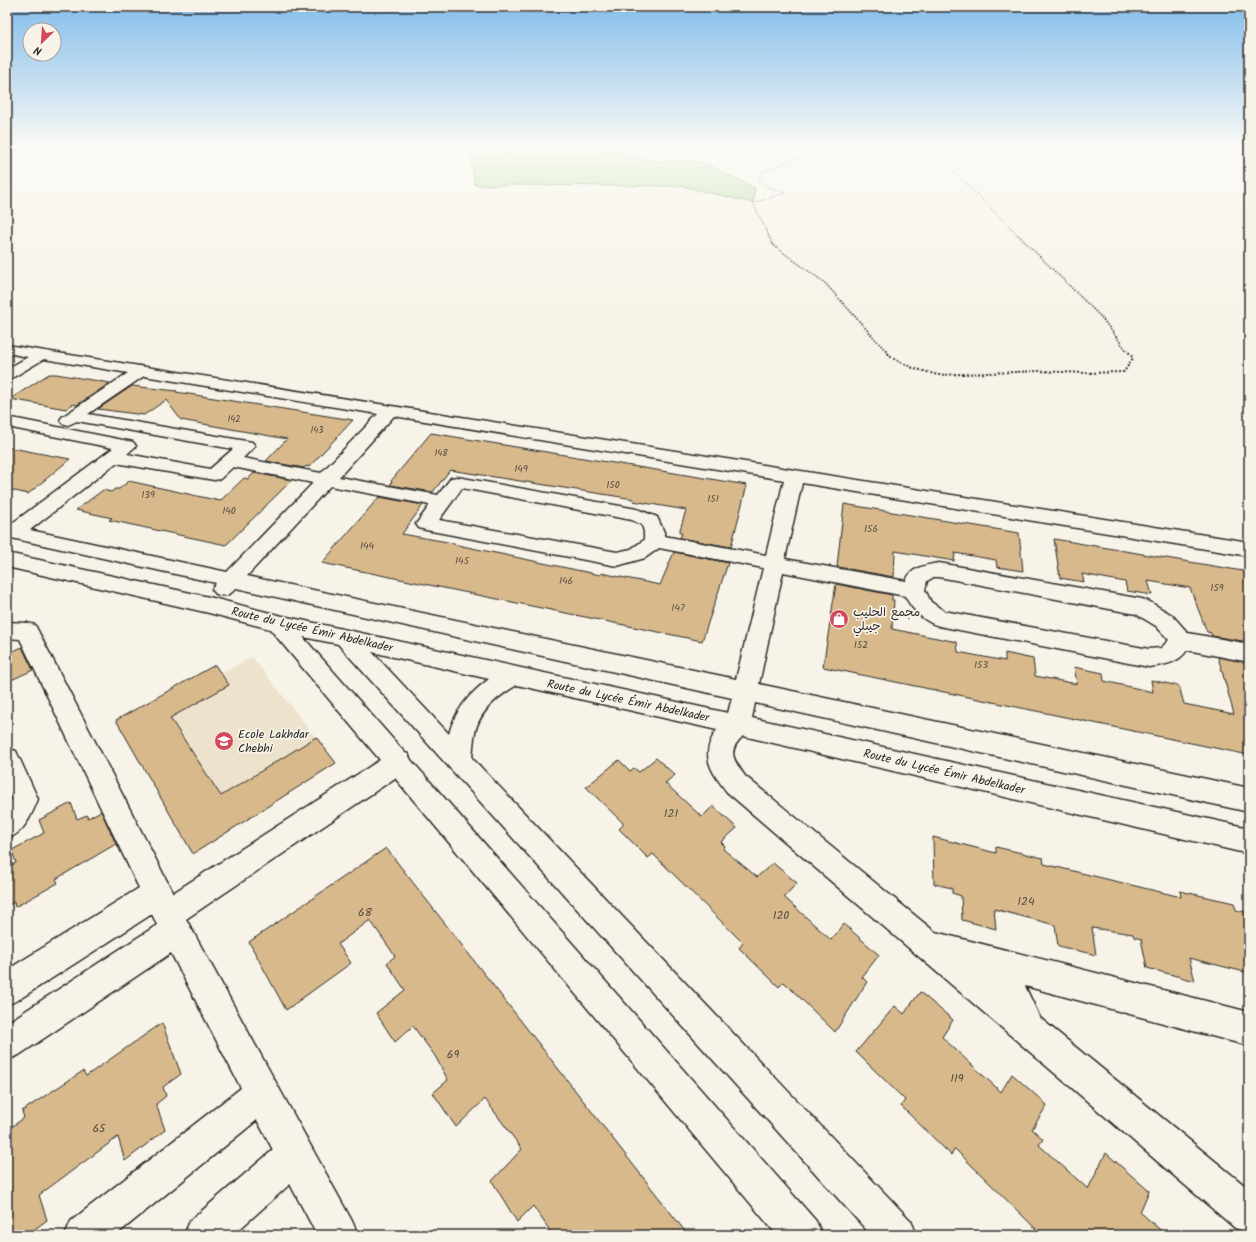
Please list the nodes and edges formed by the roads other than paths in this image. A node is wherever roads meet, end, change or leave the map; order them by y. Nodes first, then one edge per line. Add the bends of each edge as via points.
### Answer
1 (7, 350) edge
2 (33, 354) junction
3 (7, 363) edge
4 (141, 371) junction
5 (7, 375) edge
6 (390, 411) junction
7 (74, 416) junction
8 (7, 422) edge
9 (52, 431) junction
10 (112, 457) junction
11 (230, 461) junction
12 (794, 476) junction
13 (326, 479) junction
14 (442, 502) junction
15 (10, 532) edge
16 (654, 541) junction
17 (1249, 549) edge
18 (7, 560) edge
19 (775, 564) junction
20 (232, 580) junction
21 (914, 590) junction
22 (209, 605) junction
23 (278, 623) junction
24 (7, 630) edge
25 (345, 638) junction
26 (1181, 640) junction
27 (1249, 653) edge
28 (513, 676) junction
29 (747, 690) junction
30 (738, 725) junction
31 (7, 759) edge
32 (459, 760) junction
33 (399, 762) junction
34 (1249, 800) edge
35 (7, 826) edge
36 (1249, 841) edge
37 (167, 913) junction
38 (929, 945) junction
39 (996, 963) junction
40 (7, 989) edge
41 (1028, 1029) junction
42 (1249, 1029) edge
43 (7, 1043) edge
44 (263, 1093) junction
45 (295, 1155) junction
46 (1249, 1214) edge
47 (85, 1235) edge
48 (204, 1235) edge
49 (338, 1235) edge
50 (802, 1235) edge
51 (897, 1235) edge

1 - 2 street
2 - 3 street
2 - 4 street
2 - 5 street
4 - 6 street
4 - 7 street
6 - 12 street
6 - 13 street
7 - 9 street
7 - 11 street via 246,446
8 - 9 street
9 - 10 street via 127,446
10 - 11 street via 214,475
10 - 15 street
11 - 13 street
12 - 17 street
12 - 19 street
13 - 14 street
13 - 20 street
14 - 16 street via 457,482 637,515 650,521
14 - 16 street via 426,524 617,559 632,557 648,549
15 - 20 street
16 - 19 street
18 - 22 street, Route du Lycée Émir Abdelkader
19 - 21 street
19 - 29 street
20 - 22 street
20 - 29 street
21 - 26 street via 918,602 926,611 939,618 1149,658 1166,656 1177,649
21 - 26 street via 918,577 930,571 940,570 1142,607 1162,619
22 - 23 street, Route du Lycée Émir Abdelkader
23 - 25 street, Route du Lycée Émir Abdelkader
23 - 33 street
24 - 37 street via 27,631
25 - 28 street, Route du Lycée Émir Abdelkader
25 - 32 street
26 - 27 street
28 - 30 street, Route du Lycée Émir Abdelkader
28 - 32 street via 486,693 471,712 463,729
29 - 30 street
29 - 34 street
30 - 36 street, Route du Lycée Émir Abdelkader
30 - 38 street via 722,743 720,754 723,767 736,784
31 - 35 street via 26,799
32 - 51 street
33 - 37 street
33 - 50 street
37 - 40 street
37 - 43 street
37 - 44 street
38 - 39 street
38 - 41 street
39 - 41 street
39 - 42 street
41 - 46 street
44 - 45 street
44 - 47 street
45 - 48 street
45 - 49 street

